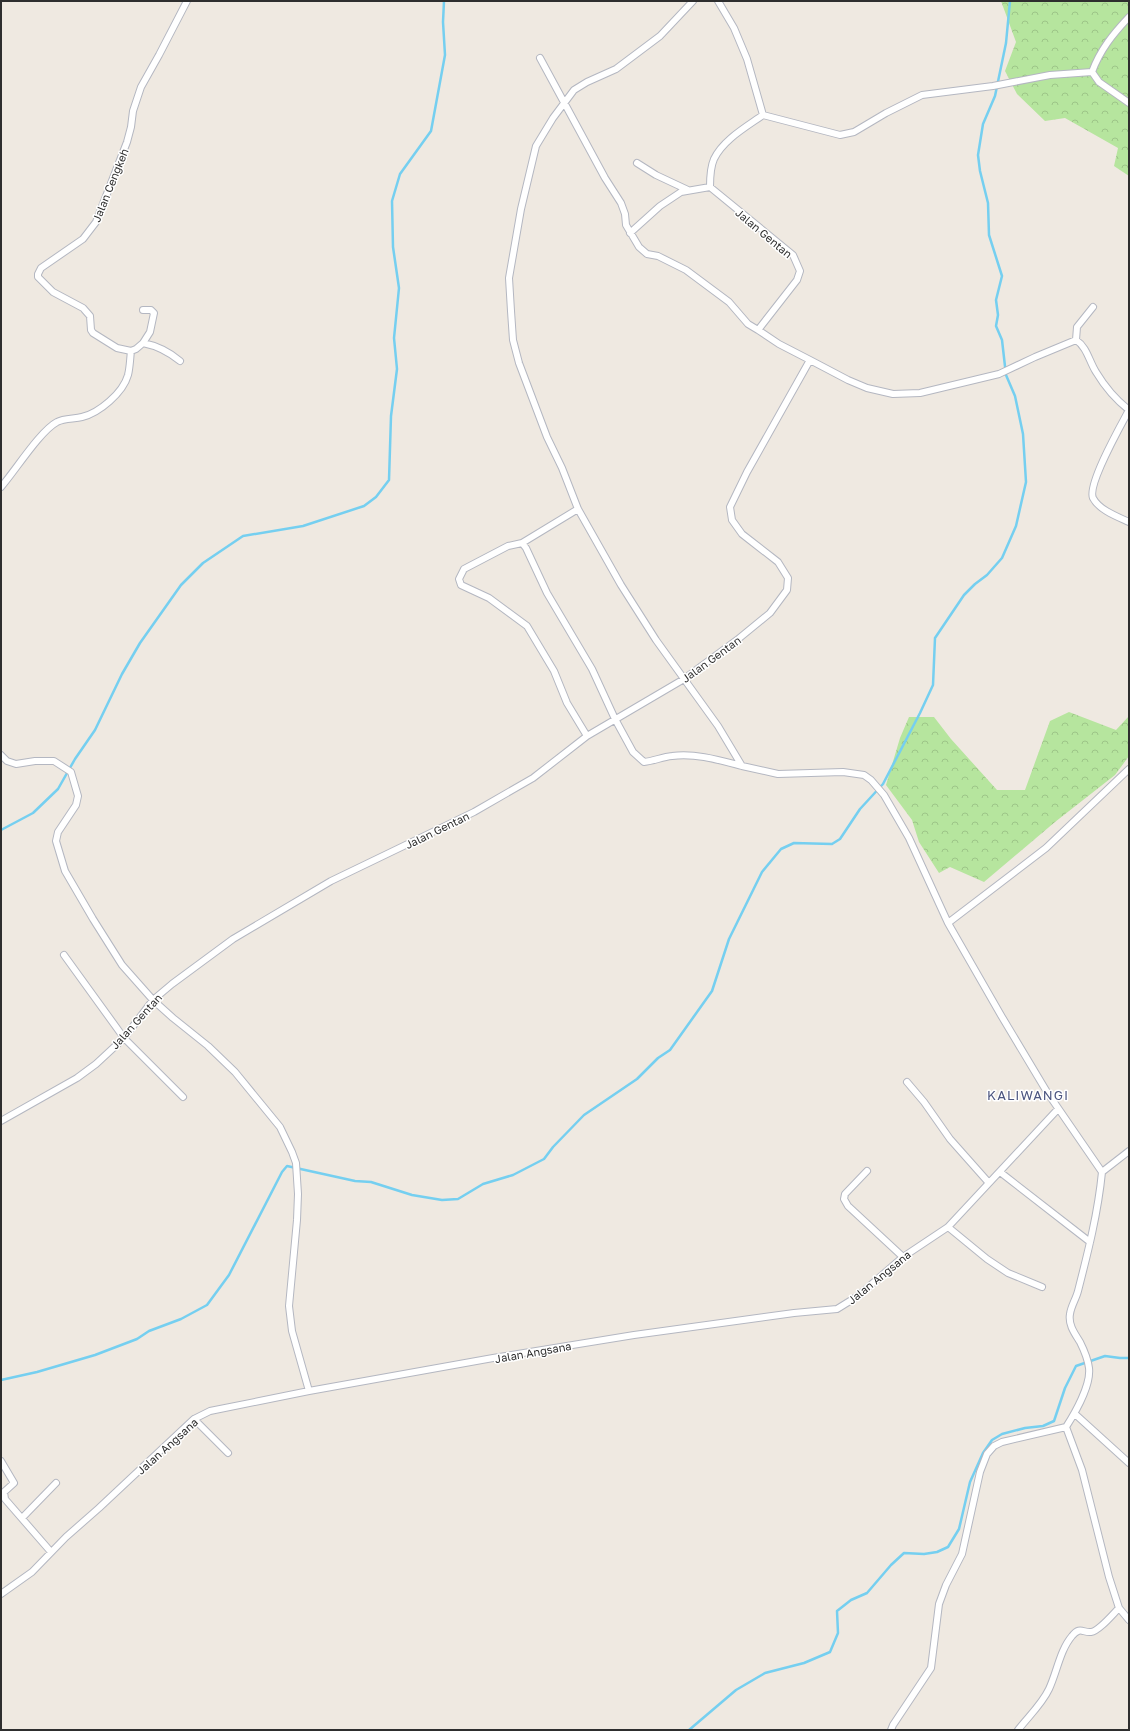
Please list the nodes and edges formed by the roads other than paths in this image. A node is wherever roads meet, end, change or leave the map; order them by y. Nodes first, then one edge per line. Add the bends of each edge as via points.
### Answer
1 (187, 1) edge
2 (693, 1) edge
3 (718, 1) edge
4 (1129, 17) edge
5 (540, 58) dead end
6 (1092, 72) junction
7 (564, 101) junction
8 (1129, 103) edge
9 (763, 116) junction
10 (637, 163) dead end
11 (710, 187) junction
12 (688, 190) junction
13 (630, 233) junction
14 (1092, 306) dead end
15 (143, 310) dead end
16 (758, 330) junction
17 (1076, 340) junction
18 (143, 343) junction
19 (131, 351) junction
20 (810, 360) junction
21 (180, 361) dead end
22 (1129, 410) edge
23 (1, 487) edge
24 (578, 509) junction
25 (1129, 522) edge
26 (522, 543) junction
27 (684, 679) junction
28 (615, 719) junction
29 (586, 736) junction
30 (1, 755) edge
31 (742, 766) junction
32 (1129, 769) edge
33 (948, 923) junction
34 (64, 955) dead end
35 (153, 1000) junction
36 (124, 1038) junction
37 (907, 1082) dead end
38 (183, 1097) dead end
39 (1058, 1109) junction
40 (1, 1121) edge
41 (1129, 1151) edge
42 (867, 1172) dead end
43 (1000, 1172) junction
44 (1102, 1172) junction
45 (989, 1183) junction
46 (948, 1227) junction
47 (1090, 1242) junction
48 (903, 1257) junction
49 (1042, 1287) dead end
50 (309, 1391) junction
51 (1075, 1414) junction
52 (194, 1418) junction
53 (1066, 1427) junction
54 (228, 1453) dead end
55 (1, 1461) edge
56 (1129, 1462) edge
57 (56, 1483) dead end
58 (22, 1518) junction
59 (51, 1552) junction
60 (1, 1594) edge
61 (1119, 1608) junction
62 (1129, 1620) edge
63 (892, 1730) edge
64 (1018, 1730) edge

1 - 19 street, Jalan Cengkeh via 140,87 128,142 96,222 83,239 41,268 38,274 53,292 83,308 90,316 93,333 117,348
2 - 7 street via 660,36 616,69 574,90
3 - 9 street via 734,28 747,59
4 - 6 street via 1104,46
5 - 7 street
6 - 8 street via 1099,82
6 - 9 street via 1050,75 993,86 922,95 886,113 860,130 840,135
7 - 13 street via 605,178 621,202
7 - 24 street via 536,146 522,202 509,278 513,340 519,363
9 - 11 street via 730,139 714,159
10 - 12 street
11 - 12 street
11 - 16 street, Jalan Gentan via 793,255 798,265 800,271 797,280
12 - 13 street via 660,206
13 - 16 street via 647,254 658,256 686,270 729,302 748,324
14 - 17 street via 1077,327
15 - 18 street via 151,310 154,313 150,332
16 - 20 street
17 - 20 street via 999,374 920,393 893,394 867,388
17 - 22 street via 1083,346 1106,388
18 - 19 street
18 - 21 street via 167,350
19 - 23 street via 128,376 107,404 83,417 58,422 33,447
20 - 27 street, Jalan Gentan via 730,507 732,520 742,534 778,562 788,578 786,590 770,613
22 - 25 street via 1101,464 1092,488 1092,498 1097,504
24 - 26 street
24 - 27 street via 621,585
26 - 28 street via 547,593 592,669
26 - 29 street via 508,546 464,569 459,578 461,585 489,598 527,626 554,671 567,703
27 - 28 street, Jalan Gentan
27 - 31 street via 718,726
28 - 29 street, Jalan Gentan
28 - 31 street via 633,752 644,762 670,756 693,755
29 - 35 street, Jalan Gentan via 533,778 474,812 331,881 233,938
30 - 35 street via 7,761 16,764 54,761 70,772 78,796 76,805 58,832 56,841 64,870 122,965
31 - 33 street via 778,774 843,772 864,775 884,795 908,838
32 - 33 street via 1046,848
33 - 39 street
34 - 36 street
35 - 36 street, Jalan Gentan
35 - 50 street via 235,1072 280,1127 296,1163 297,1220 289,1306 292,1331
36 - 38 street
36 - 40 street, Jalan Gentan via 77,1078
37 - 45 street via 950,1139
39 - 43 street, Jalan Angsana
39 - 44 street
41 - 44 street
42 - 48 street via 845,1194 844,1199 848,1206
43 - 45 street, Jalan Angsana
43 - 47 street
44 - 47 street
45 - 46 street, Jalan Angsana
46 - 48 street, Jalan Angsana
46 - 49 street via 1008,1273
47 - 51 street via 1070,1320 1089,1368 1086,1385
48 - 50 street, Jalan Angsana via 858,1296 837,1309 634,1335
50 - 52 street, Jalan Angsana via 210,1411
51 - 53 street
51 - 56 street
52 - 54 street
52 - 59 street, Jalan Angsana
53 - 61 street via 1082,1470
53 - 63 street via 1002,1442 987,1454 973,1498 962,1554 939,1604 931,1668 893,1724
55 - 58 street via 14,1482 3,1494
57 - 58 street
58 - 59 street
59 - 60 street, Jalan Angsana via 32,1572
61 - 62 street
61 - 64 street via 1098,1628 1091,1632 1082,1630 1071,1637 1049,1690

